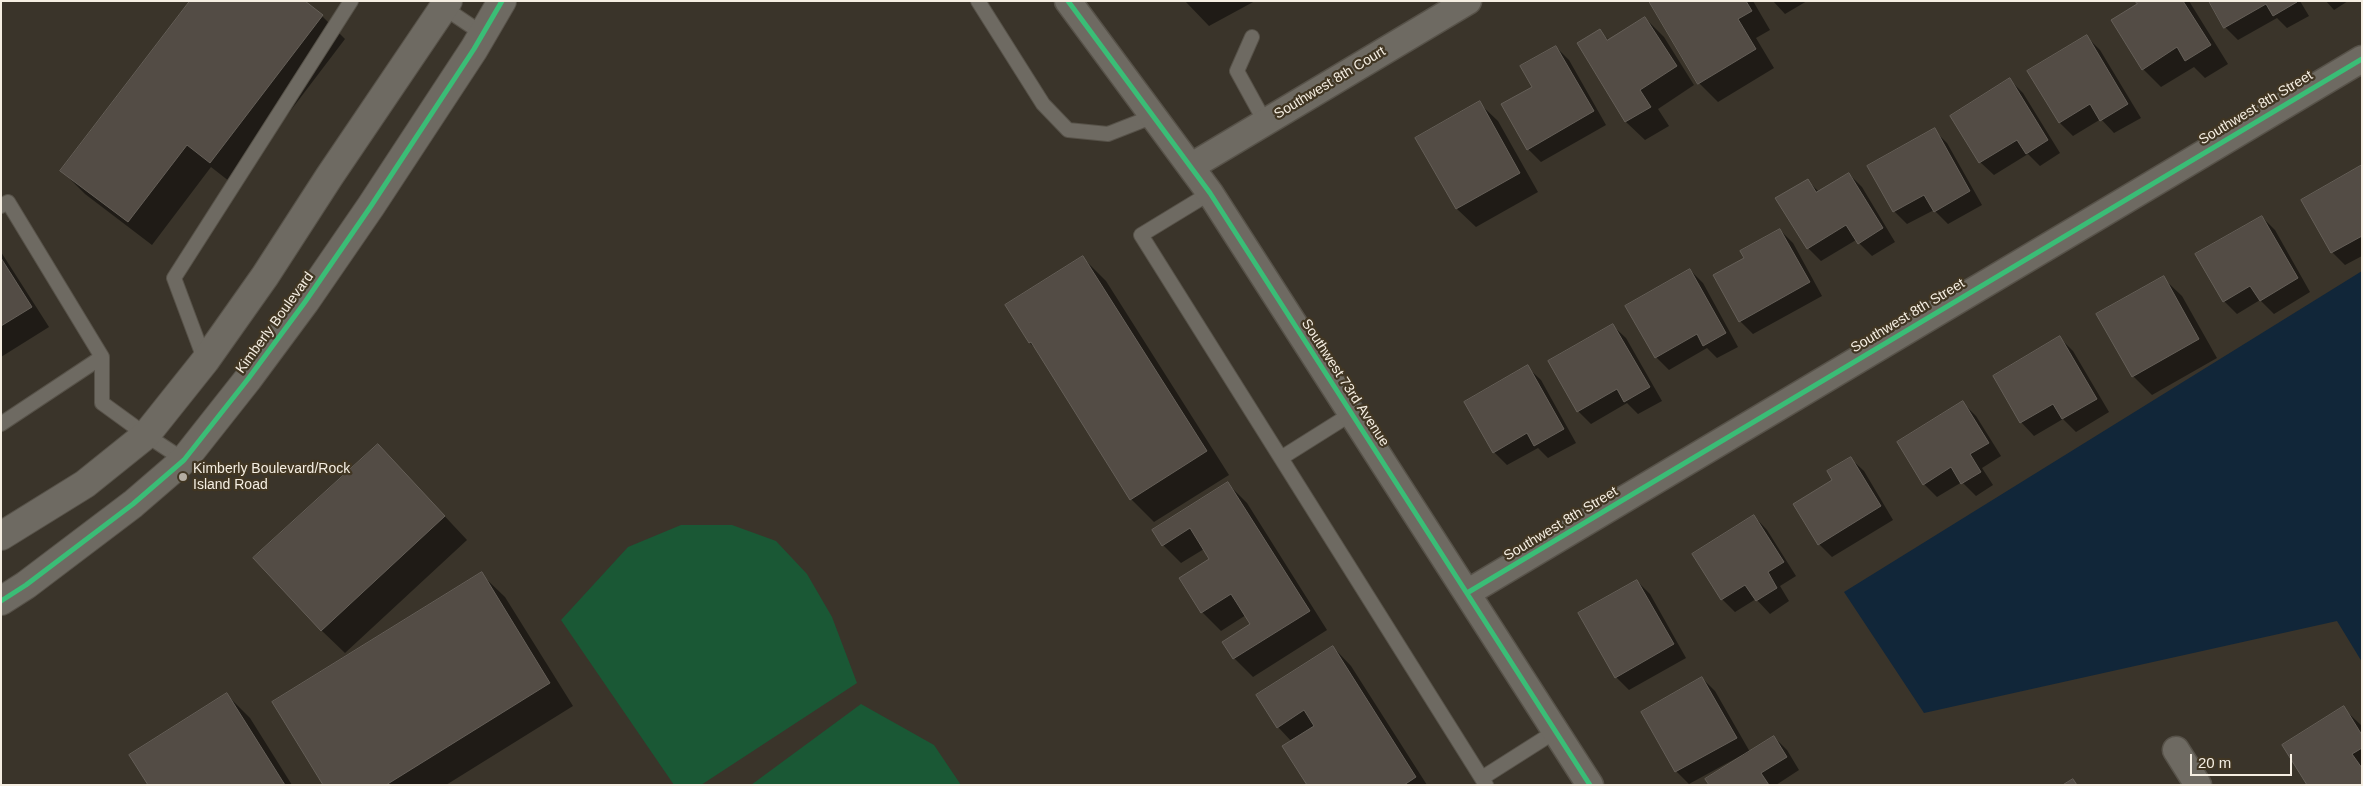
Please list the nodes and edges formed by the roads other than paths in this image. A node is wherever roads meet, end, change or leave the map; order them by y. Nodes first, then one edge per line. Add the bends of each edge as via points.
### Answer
1 (351, 1) edge
2 (502, 1) edge
3 (978, 1) edge
4 (1068, 1) edge
5 (1468, 1) edge
6 (442, 3) edge
7 (483, 34) junction
8 (1252, 37) dead end
9 (2362, 59) edge
10 (1154, 116) junction
11 (1265, 122) junction
12 (1192, 166) junction
13 (1210, 193) junction
14 (1, 206) edge
15 (102, 357) junction
16 (205, 361) junction
17 (1351, 414) junction
18 (1, 424) edge
19 (146, 435) junction
20 (1281, 458) junction
21 (184, 460) junction
22 (1, 536) edge
23 (1467, 593) junction
24 (1, 601) edge
25 (1556, 731) junction
26 (2176, 750) dead end
27 (1484, 782) edge
28 (1590, 785) edge
29 (2198, 785) edge

1 - 16 lane via 174,278
2 - 7 street, Kimberly Boulevard
3 - 10 lane via 1043,104 1068,130 1108,134
4 - 10 street, Southwest 73rd Avenue
5 - 11 street, Southwest 8th Court
6 - 7 lane
6 - 16 street via 265,276
7 - 21 street, Kimberly Boulevard via 305,302
8 - 11 lane via 1237,72
9 - 23 street, Southwest 8th Street
10 - 12 street, Southwest 73rd Avenue
11 - 12 street, Southwest 8th Court
12 - 13 street, Southwest 73rd Avenue
13 - 17 street, Southwest 73rd Avenue
13 - 20 lane via 1141,235
14 - 15 lane via 8,202
15 - 18 lane
15 - 19 lane via 102,403
16 - 19 street
17 - 20 lane
17 - 23 street, Southwest 73rd Avenue
19 - 21 lane
19 - 22 street via 85,484
20 - 27 lane
21 - 24 street, Kimberly Boulevard via 133,504
23 - 25 street, Southwest 73rd Avenue
25 - 27 lane
25 - 28 street, Southwest 73rd Avenue
26 - 29 street

